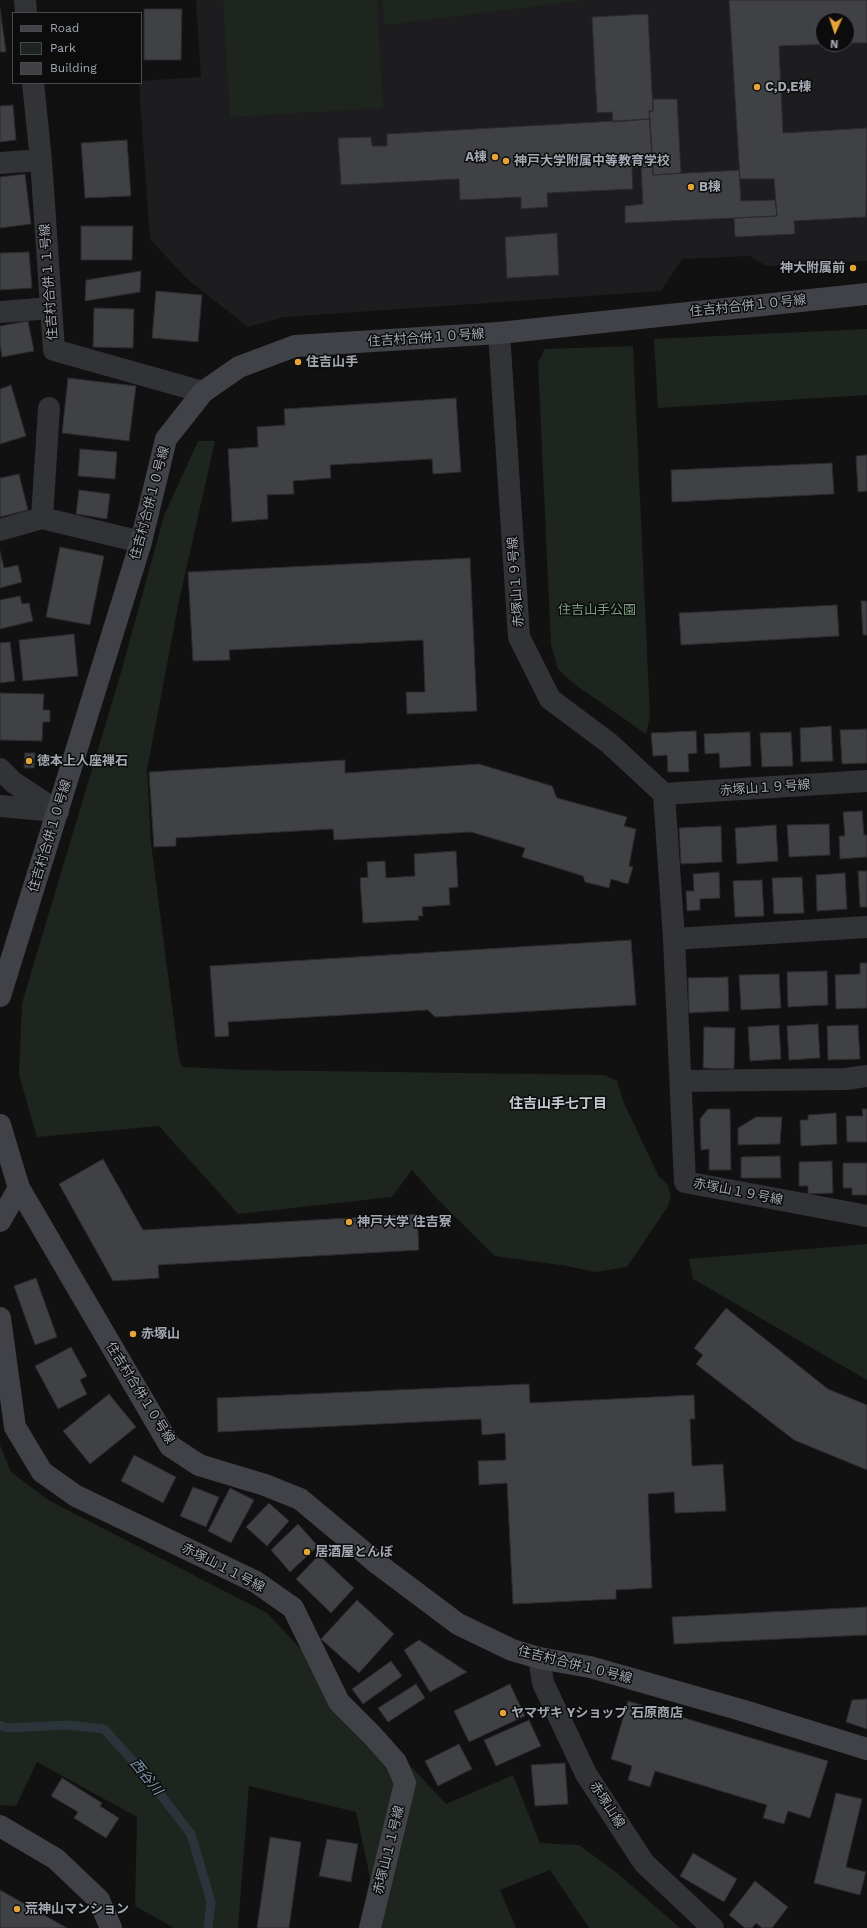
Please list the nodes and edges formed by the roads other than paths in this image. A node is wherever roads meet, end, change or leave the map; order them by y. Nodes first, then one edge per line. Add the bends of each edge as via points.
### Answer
1 (25, 0) edge
2 (26, 12) edge
3 (33, 84) edge
4 (41, 160) junction
5 (0, 164) edge
6 (867, 294) edge
7 (52, 308) junction
8 (0, 312) edge
9 (499, 333) junction
10 (204, 392) junction
11 (49, 408) dead end
12 (42, 518) junction
13 (0, 530) edge
14 (141, 542) junction
15 (0, 769) edge
16 (867, 781) edge
17 (664, 794) junction
18 (0, 806) edge
19 (58, 812) junction
20 (867, 927) edge
21 (674, 939) junction
22 (0, 996) edge
23 (867, 1076) edge
24 (682, 1081) junction
25 (0, 1125) edge
26 (19, 1188) junction
27 (867, 1216) edge
28 (0, 1221) edge
29 (0, 1318) edge
30 (540, 1658) junction
31 (867, 1749) edge
32 (0, 1826) edge
33 (112, 1928) edge
34 (370, 1928) edge
35 (713, 1928) edge

1 - 2 street
3 - 4 street, 住吉村合併１１号線
4 - 5 street
4 - 7 street, 住吉村合併１１号線
6 - 9 street, 住吉村合併１０号線
7 - 8 street
7 - 10 street, 住吉村合併１１号線 via 54,350
9 - 10 street, 住吉村合併１０号線 via 296,346 238,367
9 - 17 street, 赤塚山１９号線 via 519,637 550,699 609,743
10 - 14 street, 住吉村合併１０号線 via 166,439
11 - 12 street
12 - 13 street
12 - 14 street
14 - 19 street, 住吉村合併１０号線
15 - 19 street via 13,782
16 - 17 street, 赤塚山１９号線
17 - 21 street, 赤塚山１９号線
18 - 19 street
19 - 22 street, 住吉村合併１０号線
20 - 21 street
21 - 24 street, 赤塚山１９号線
23 - 24 street via 846,1079
24 - 27 street, 赤塚山１９号線 via 685,1182
25 - 26 street, 住吉村合併１０号線
26 - 28 street
26 - 30 street, 住吉村合併１０号線 via 170,1446 199,1465 265,1485 300,1499 378,1564 458,1624 512,1650
29 - 34 street, 赤塚山１１号線 via 15,1427 42,1472 76,1496 256,1582 293,1608 339,1702 396,1762 406,1783
30 - 31 street, 住吉村合併１０号線 via 590,1667
30 - 35 street, 赤塚山線 via 543,1683 586,1774 644,1863
32 - 33 street via 56,1859 99,1900

